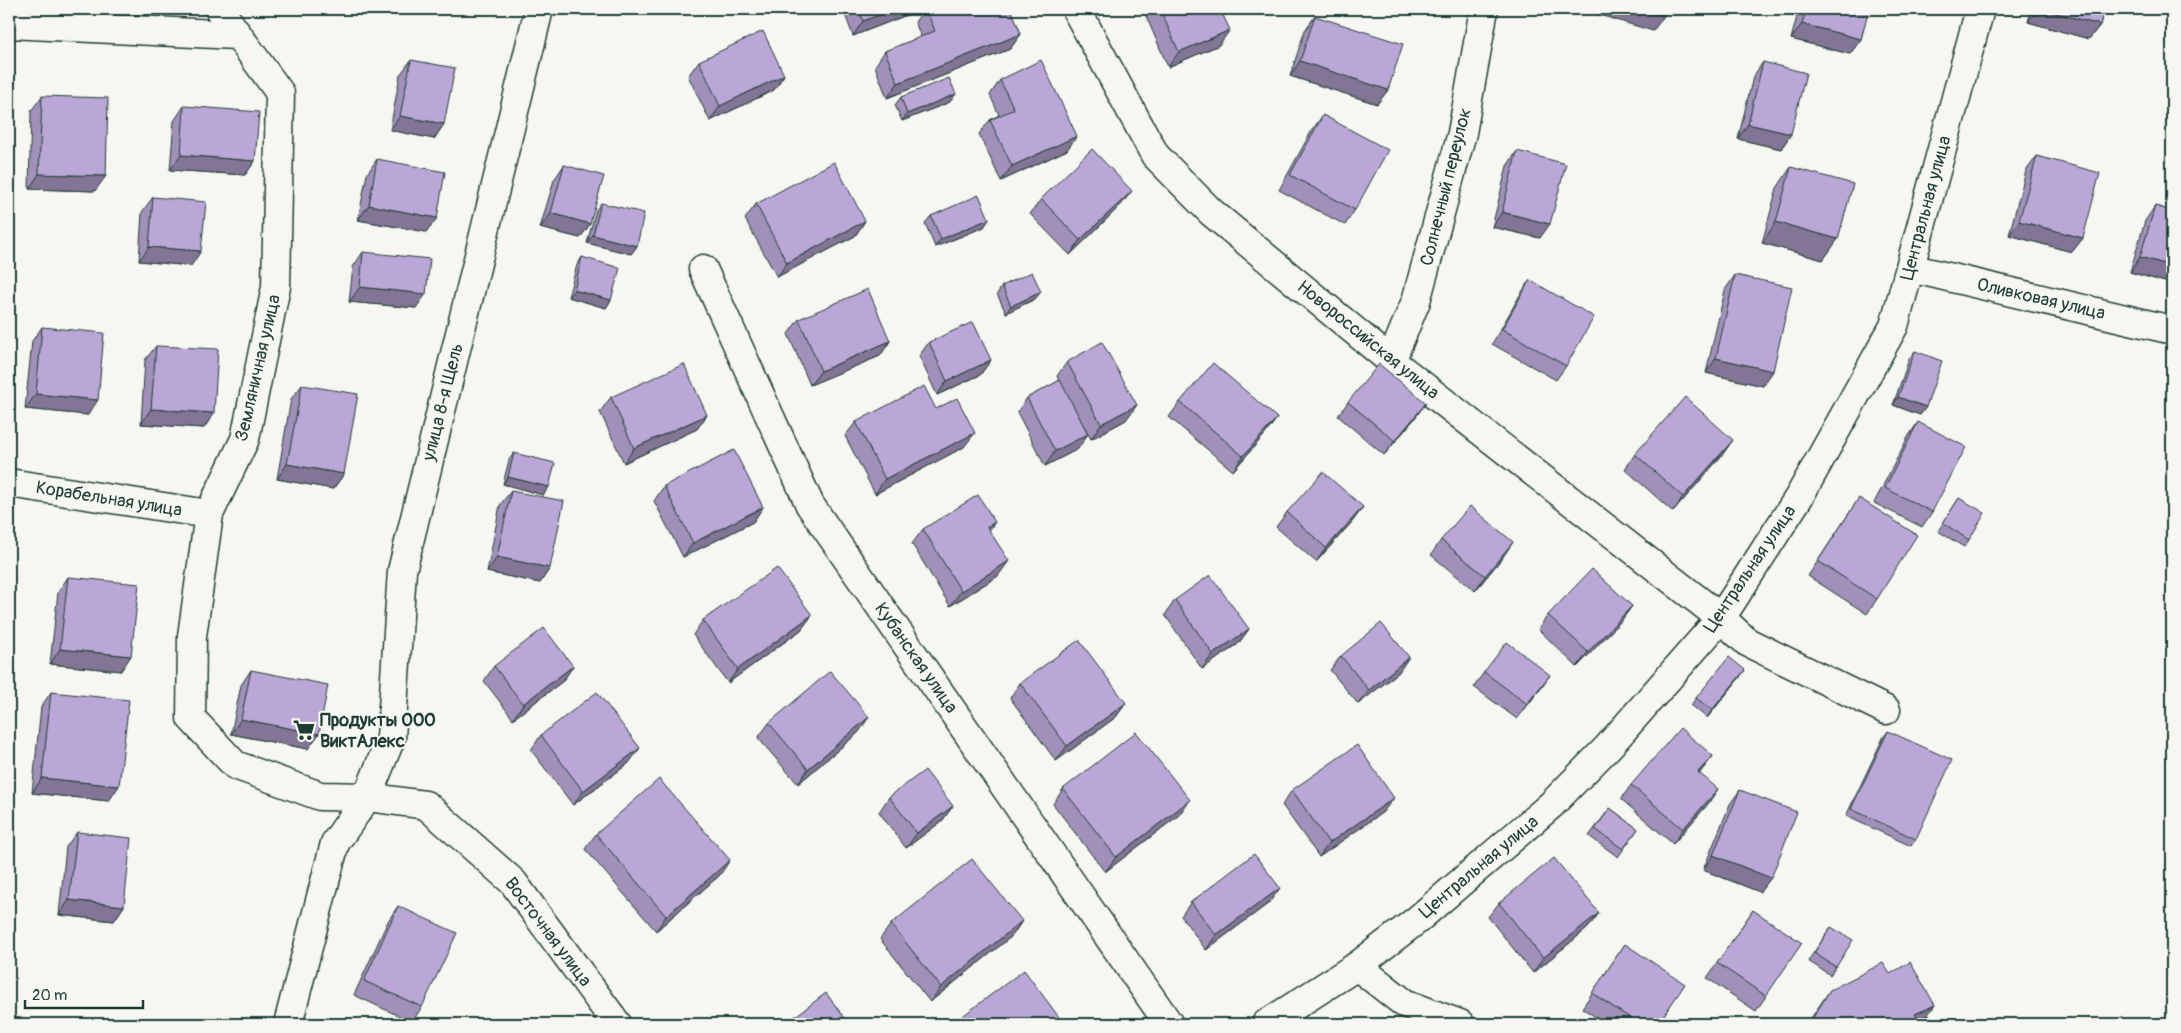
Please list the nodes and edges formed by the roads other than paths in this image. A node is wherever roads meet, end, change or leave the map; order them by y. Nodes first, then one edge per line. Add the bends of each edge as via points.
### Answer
1 (220, 9) edge
2 (539, 9) edge
3 (1076, 9) edge
4 (1484, 9) edge
5 (1980, 9) edge
6 (9, 24) edge
7 (236, 35) junction
8 (1910, 268) junction
9 (703, 269) dead end
10 (2172, 330) edge
11 (1391, 361) junction
12 (9, 483) edge
13 (209, 514) junction
14 (1721, 618) junction
15 (1886, 710) dead end
16 (367, 797) junction
17 (1357, 966) junction
18 (288, 1024) edge
19 (617, 1024) edge
20 (1169, 1024) edge
21 (1266, 1024) edge
22 (1460, 1024) edge

1 - 7 street, Земляничная улица
2 - 16 street, улица 8-я Щель via 402,571 391,738
3 - 11 street, Новороссийская улица via 1155,155 1211,212
4 - 11 street, Солнечный переулок via 1462,133 1416,302
5 - 8 street, Центральная улица
6 - 7 street
7 - 13 street, Земляничная улица via 280,93 276,287 245,439
8 - 10 street, Оливковая улица
8 - 14 street, Центральная улица via 1894,326 1799,497
9 - 20 street, Кубанская улица via 810,505
11 - 14 street, Новороссийская улица
12 - 13 street, Корабельная улица
13 - 16 street, Земляничная улица via 192,636 191,718 235,765 320,796
14 - 15 street, Новороссийская улица via 1746,642
14 - 17 street, Центральная улица via 1608,747 1550,806
16 - 18 street, улица 8-я Щель via 335,843
16 - 19 street, Восточная улица via 426,805 513,882
17 - 21 street, Центральная улица
17 - 22 street via 1404,1003

